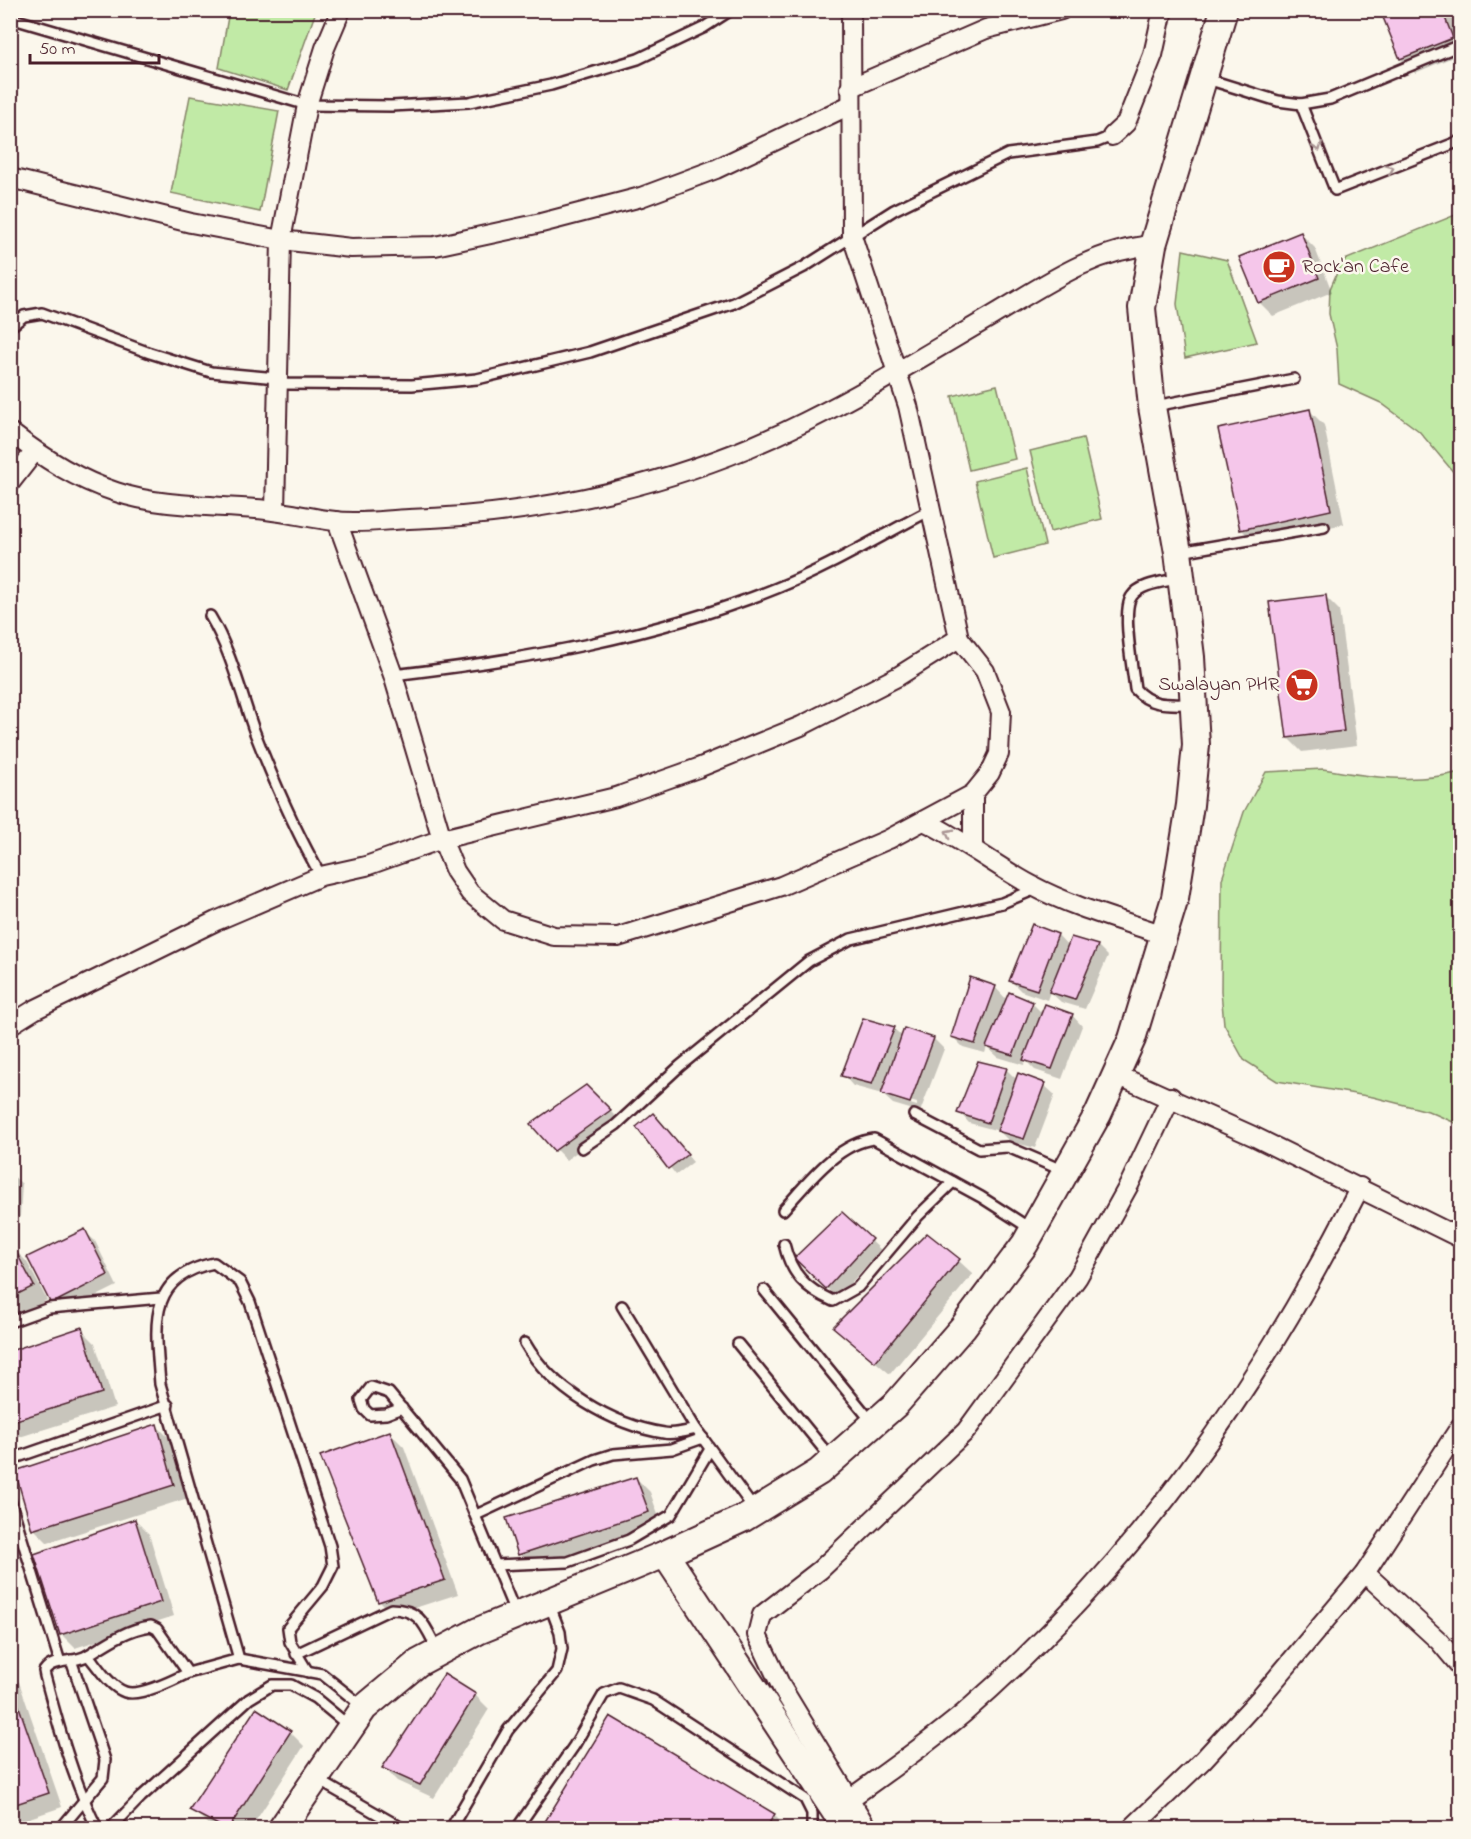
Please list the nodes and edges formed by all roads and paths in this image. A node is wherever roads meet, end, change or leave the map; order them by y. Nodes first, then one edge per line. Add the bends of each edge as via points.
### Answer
1 (341, 10) edge
2 (731, 10) edge
3 (851, 10) edge
4 (1061, 10) edge
5 (1224, 10) edge
6 (1162, 11) edge
7 (10, 18) edge
8 (1461, 45) edge
9 (1202, 77) junction
10 (850, 97) junction
11 (1301, 104) junction
12 (307, 105) junction
13 (1112, 136) joint
14 (1461, 141) edge
15 (10, 178) edge
16 (852, 236) junction
17 (281, 240) junction
18 (1153, 245) junction
19 (11, 324) edge
20 (897, 373) junction
21 (277, 378) junction
22 (1294, 379) dead end
23 (1152, 407) junction
24 (10, 432) edge
25 (35, 451) junction
26 (10, 483) edge
27 (931, 510) junction
28 (274, 511) junction
29 (337, 521) junction
30 (1324, 527) dead end
31 (1178, 552) junction
32 (1182, 578) junction
33 (210, 616) dead end
34 (958, 638) junction
35 (393, 675) junction
36 (1194, 704) junction
37 (973, 794) junction
38 (924, 821) junction
39 (442, 839) junction
40 (973, 848) junction
41 (321, 876) junction
42 (1038, 888) junction
43 (1164, 935) junction
44 (10, 1025) edge
45 (1115, 1074) junction
46 (1171, 1097) junction
47 (914, 1115) dead end
48 (582, 1148) dead end
49 (1066, 1172) junction
50 (953, 1182) junction
51 (1360, 1188) junction
52 (783, 1210) dead end
53 (1033, 1230) junction
54 (1461, 1238) edge
55 (784, 1244) dead end
56 (764, 1290) dead end
57 (160, 1298) junction
58 (622, 1306) dead end
59 (10, 1322) edge
60 (525, 1343) dead end
61 (738, 1344) dead end
62 (168, 1405) junction
63 (402, 1408) dead end
64 (874, 1424) junction
65 (1461, 1427) edge
66 (696, 1430) junction
67 (703, 1438) junction
68 (710, 1449) junction
69 (10, 1457) edge
70 (833, 1460) junction
71 (10, 1500) edge
72 (755, 1511) junction
73 (476, 1515) junction
74 (665, 1554) junction
75 (495, 1565) junction
76 (1365, 1573) junction
77 (549, 1601) junction
78 (516, 1615) junction
79 (438, 1650) junction
80 (296, 1654) junction
81 (88, 1655) junction
82 (239, 1659) junction
83 (71, 1660) junction
84 (60, 1662) junction
85 (1461, 1666) edge
86 (308, 1672) junction
87 (188, 1673) junction
88 (357, 1718) junction
89 (315, 1778) junction
90 (84, 1800) junction
91 (848, 1800) junction
92 (61, 1828) edge
93 (97, 1828) edge
94 (111, 1828) edge
95 (282, 1828) edge
96 (402, 1828) edge
97 (451, 1828) edge
98 (517, 1828) edge
99 (812, 1828) edge
100 (846, 1828) edge
101 (867, 1828) edge
102 (1132, 1828) edge

1 - 12 street
2 - 12 lane via 704,28 638,59 551,85 469,102
3 - 10 street
4 - 10 street via 986,29
5 - 9 street
6 - 13 street via 1153,55 1126,123
7 - 12 lane
8 - 11 lane via 1330,99
9 - 11 lane via 1263,97
9 - 18 street
10 - 16 street
10 - 17 street via 716,169 641,196 541,223 435,246 351,248
11 -> 14 lane via 1335,190
12 - 17 street
13 - 16 lane via 1097,142 1008,154 894,210
15 - 17 street via 191,223
16 - 20 street
16 - 21 lane via 804,267 734,303 590,352 477,379 412,385 303,385 285,384
17 - 21 street
18 - 20 street via 1127,247 1080,264
18 - 23 street via 1142,308
19 - 21 lane via 24,316 42,313 211,372
20 - 27 street
20 - 29 street via 803,423 710,464 656,480 474,517
21 - 28 street
22 - 23 lane
23 - 31 street
24 - 25 street
25 - 26 street
25 - 28 street via 81,478 118,493
27 - 34 street
27 - 35 lane via 779,587 668,626 500,660
28 - 29 street
29 - 35 street
30 - 31 lane
31 - 32 street
32 - 36 street
32 - 36 lane via 1144,587 1132,596 1127,609 1135,689 1144,699 1158,704
33 - 41 lane via 298,835
34 - 37 street via 985,671 1001,712 999,754
34 - 39 street via 897,677 801,726 698,768 616,797
35 - 39 street
36 - 43 street via 1196,745 1190,805 1175,898
37 - 38 street
37 - 40 street
38 - 39 street via 781,886 618,937 554,936 503,920 470,893
40 -> 38 street
39 - 41 street via 366,866
40 - 42 street via 1001,869
41 - 44 street via 216,921
42 - 43 street
42 - 48 lane via 1002,903 851,939 809,961 680,1065 616,1125
43 - 45 street via 1132,1039
45 - 46 street
45 - 49 street
46 - 51 street
46 - 91 street via 1078,1278 966,1431 820,1570 762,1616 757,1635 782,1688
47 - 49 lane via 980,1149 1008,1147
49 - 53 street
50 - 52 lane via 874,1139 862,1140 839,1153
50 - 53 lane
50 - 55 lane via 918,1216 858,1287 833,1301 794,1272
51 - 54 street
51 - 91 street via 1268,1356 1194,1463 1125,1551 1063,1619 963,1713
53 - 64 street via 963,1327
56 - 64 lane
57 - 59 lane via 49,1308
57 - 62 lane via 160,1384
57 - 80 lane via 175,1279 193,1267 214,1263 240,1282 250,1302 297,1440 333,1566 323,1586 288,1629
58 - 66 lane
60 - 66 lane via 544,1368 591,1406 666,1434
61 - 70 lane
62 - 69 lane
62 - 82 lane
63 - 73 lane via 460,1479
64 - 70 street
65 - 76 street
66 - 67 lane
67 - 68 lane
67 - 73 lane via 672,1449 613,1454 594,1460
68 - 72 lane
68 - 75 lane via 671,1515 629,1540 568,1562
70 - 72 street
71 - 84 lane
72 - 74 street
73 - 75 lane
74 - 77 street
74 - 100 street
75 - 78 lane
76 - 85 street
76 - 102 street via 1260,1698
77 - 78 street
77 - 97 lane via 562,1649 557,1671 508,1730
78 - 79 street
79 - 80 lane via 422,1621 408,1609 391,1609
79 - 88 street via 391,1684
80 - 86 lane
81 - 83 lane
81 - 87 lane via 125,1692 136,1693
81 - 87 lane via 106,1642 152,1626
82 - 86 lane
82 - 87 lane
83 - 84 lane
83 - 90 lane via 105,1760 103,1778
84 - 90 lane via 46,1668 45,1677
86 - 88 lane via 322,1674
88 - 89 street
88 - 94 lane via 291,1685 272,1685 249,1699
89 - 95 street
89 - 96 lane
90 - 92 lane
90 - 93 lane
91 - 101 street
98 - 99 lane via 574,1746 604,1694 619,1688 652,1700 805,1799 812,1813

